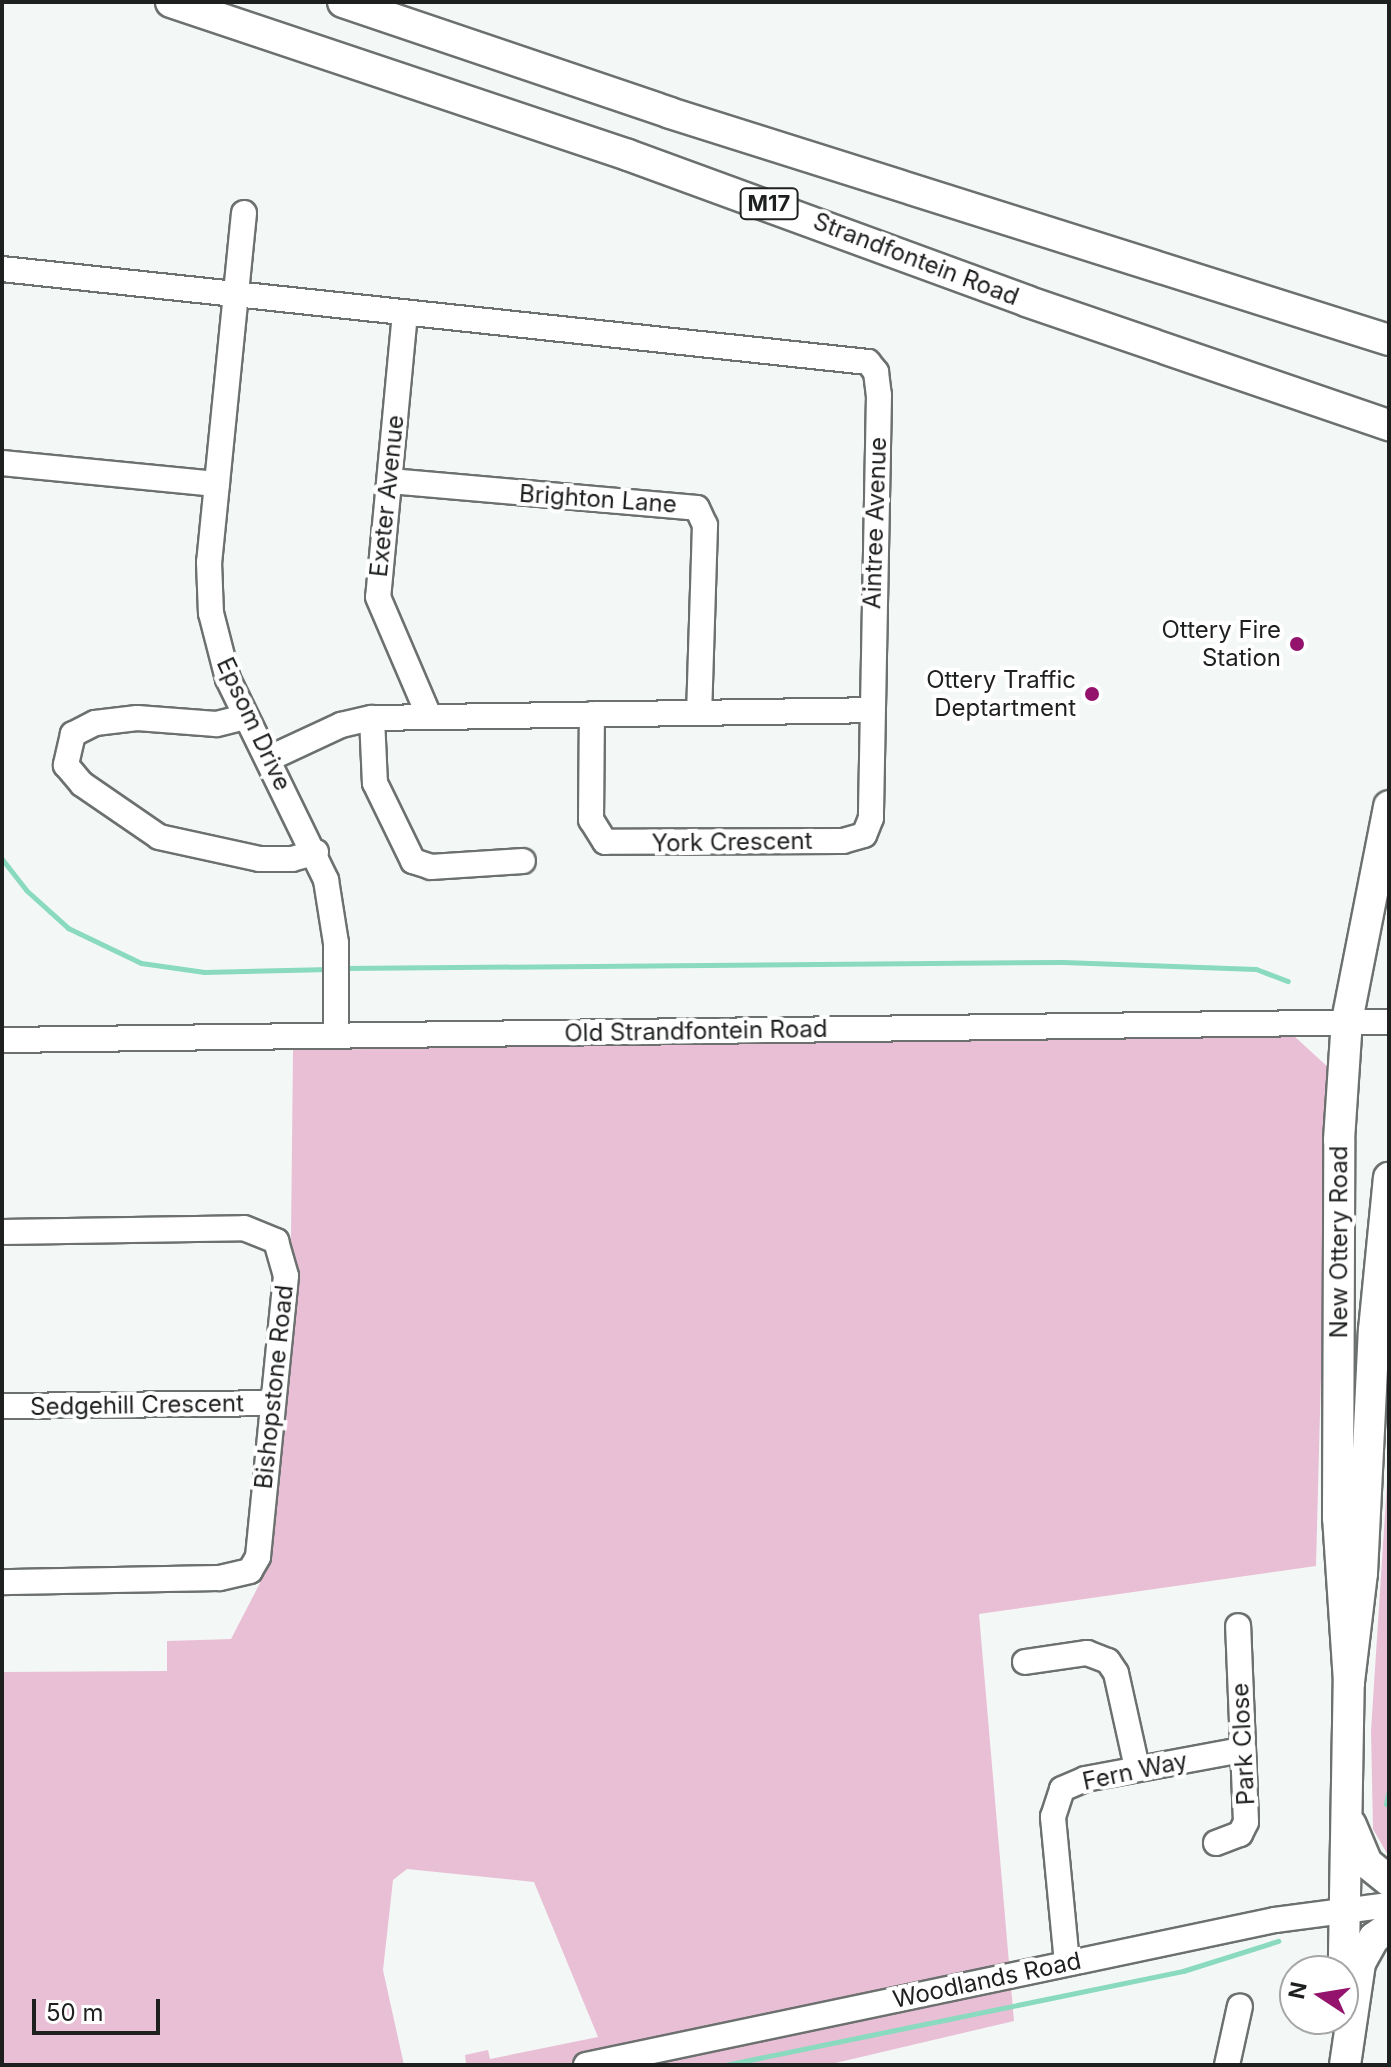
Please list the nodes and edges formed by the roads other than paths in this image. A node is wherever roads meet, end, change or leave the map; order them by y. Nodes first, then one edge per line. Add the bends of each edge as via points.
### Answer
1 (171, 2) edge
2 (343, 2) edge
3 (244, 213) dead end
4 (2, 269) edge
5 (238, 296) junction
6 (405, 313) junction
7 (1389, 340) edge
8 (1389, 425) edge
9 (2, 463) edge
10 (390, 481) junction
11 (217, 484) junction
12 (870, 710) junction
13 (699, 712) junction
14 (592, 714) junction
15 (429, 716) junction
16 (245, 717) junction
17 (372, 718) junction
18 (268, 759) junction
19 (1389, 806) edge
20 (316, 852) junction
21 (523, 861) dead end
22 (1347, 1021) junction
23 (1389, 1022) edge
24 (336, 1035) junction
25 (2, 1040) edge
26 (1389, 1178) edge
27 (2, 1232) edge
28 (1382, 1343) edge
29 (1367, 1386) edge
30 (272, 1403) junction
31 (2, 1406) edge
32 (2, 1582) edge
33 (1238, 1626) dead end
34 (1025, 1662) dead end
35 (1242, 1750) junction
36 (1137, 1768) junction
37 (1346, 1804) junction
38 (1216, 1843) dead end
39 (1389, 1881) edge
40 (1389, 1905) edge
41 (1344, 1907) junction
42 (1389, 1927) edge
43 (1344, 1955) edge
44 (1067, 1963) junction
45 (1240, 2006) dead end
46 (1343, 2035) edge
47 (586, 2065) edge
48 (1227, 2065) edge
49 (1344, 2065) edge

1 - 8 main road, Strandfontein Road / M17 via 643,160 1026,301
2 - 7 main road, M17 via 670,113
3 - 5 street, Epsom Drive
4 - 5 street, Aintree Avenue
5 - 6 street, Aintree Avenue
5 - 11 street, Epsom Drive
6 - 10 street, Exeter Avenue
6 - 12 street, Aintree Avenue via 868,362 876,372 879,395
9 - 11 street
10 - 13 street, Brighton Lane via 697,508 705,525
10 - 15 street, Exeter Avenue via 378,597
11 - 16 street, Epsom Drive via 209,562 211,613 225,670
12 - 13 street
12 - 14 street, York Crescent via 869,828 856,839 843,841 605,842 591,820
13 - 14 street
14 - 15 street
15 - 17 street
16 - 18 street, Epsom Drive
16 - 20 street via 216,724 137,718 95,723 73,734 66,765 82,784 159,837 260,859
17 - 18 street via 341,725
17 - 21 street via 375,783 413,861 431,867
18 - 20 street, Epsom Drive
19 - 22 main road, New Ottery Road
20 - 24 street, Epsom Drive via 332,902
22 - 23 street, Old Strandfontein Road
22 - 24 street, Old Strandfontein Road
22 - 29 main road, New Ottery Road via 1338,1192
24 - 25 street, Old Strandfontein Road
26 - 28 main road, New Ottery Road
27 - 30 street, Bishopstone Road via 244,1228 269,1234 286,1261
28 - 29 main road, New Ottery Road
29 - 37 main road, New Ottery Road via 1362,1573 1349,1682
30 - 31 street, Sedgehill Crescent
30 - 32 street, Bishopstone Road via 258,1557 250,1571 219,1578
33 - 35 street, Park Close
34 - 36 street via 1087,1653 1108,1661 1116,1673
35 - 36 street, Fern Way
35 - 38 street, Park Close via 1246,1822 1240,1834
36 - 44 street, Fern Way via 1085,1779 1055,1798
37 - 39 main road via 1361,1854
37 - 41 main road, New Ottery Road
40 - 41 street, Woodlands Road
41 - 43 main road, New Ottery Road
41 - 44 street, Woodlands Road
42 - 49 main road via 1374,1938 1360,1963
44 - 47 street, Woodlands Road
45 - 48 street
46 - 49 main road

